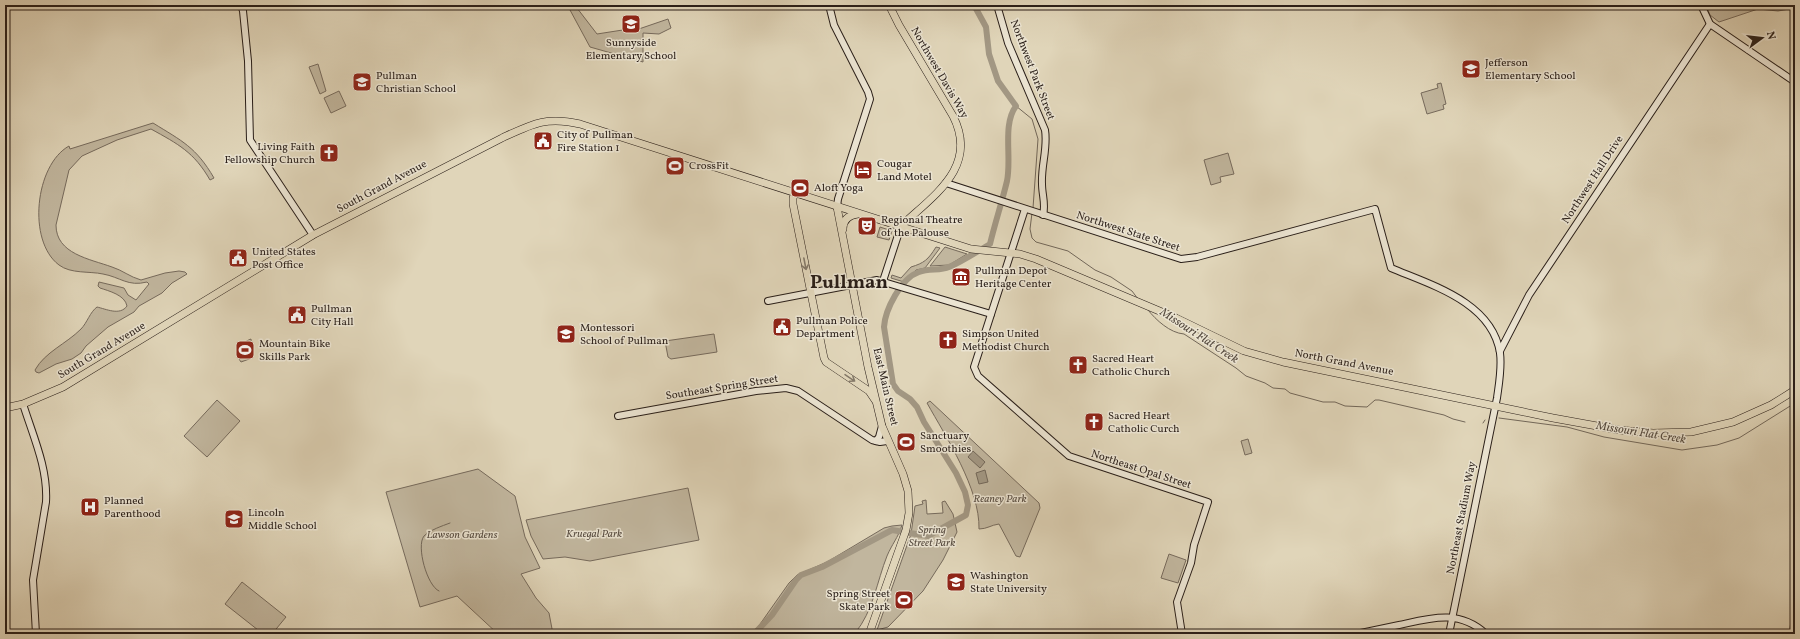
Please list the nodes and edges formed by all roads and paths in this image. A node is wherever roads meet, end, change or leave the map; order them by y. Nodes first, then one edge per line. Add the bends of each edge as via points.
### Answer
1 (240, 5) edge
2 (829, 5) edge
3 (889, 5) edge
4 (997, 5) edge
5 (1701, 5) edge
6 (1710, 24) junction
7 (1795, 82) edge
8 (946, 183) junction
9 (795, 193) junction
10 (837, 207) junction
11 (1029, 211) junction
12 (864, 215) junction
13 (1043, 215) junction
14 (901, 226) junction
15 (313, 236) junction
16 (844, 240) junction
17 (1011, 253) junction
18 (883, 281) junction
19 (852, 284) junction
20 (811, 292) junction
21 (768, 301) dead end
22 (991, 314) junction
23 (1500, 351) junction
24 (871, 376) junction
25 (865, 388) junction
26 (1795, 390) edge
27 (23, 404) junction
28 (877, 404) junction
29 (1495, 406) junction
30 (5, 408) edge
31 (618, 416) dead end
32 (882, 426) junction
33 (876, 441) junction
34 (887, 441) junction
35 (1795, 616) edge
36 (1453, 618) junction
37 (870, 632) edge
38 (36, 634) edge
39 (1182, 634) edge
40 (1356, 634) edge
41 (1449, 634) edge
42 (1486, 634) edge
43 (1793, 634) edge

1 - 15 street via 243,11 248,61 250,140
2 - 10 street via 834,25 870,99
3 - 8 main road, Northwest Davis Way via 958,128 961,141 960,158
4 - 13 street, Northwest Park Street via 1008,43 1046,139 1042,183 1045,204
5 - 6 street
6 - 7 street
6 - 23 street, Northwest Hall Drive via 1529,295
8 - 11 street, Northwest State Street
8 - 14 main road, Northwest Davis Way
9 - 10 main road, South Grand Avenue
9 - 15 main road, South Grand Avenue via 580,124 554,119 526,127 502,138
9 -> 20 main road via 793,198
10 - 12 main road
10 - 16 main road, East Main Street
11 - 13 street, Northwest State Street
11 - 17 street
12 - 14 main road, North Grand Avenue
12 - 16 main road via 853,215 845,220
13 - 23 street, Northwest State Street via 1181,259 1196,258 1375,209 1391,268 1468,304 1487,324
14 - 17 main road, North Grand Avenue via 970,249
14 - 18 street
15 - 27 main road, South Grand Avenue via 92,371
16 - 19 main road, East Main Street
17 - 22 street
17 - 29 main road, North Grand Avenue via 1036,258 1264,358
18 - 19 street
18 - 22 street
19 - 20 street
19 - 24 main road, East Main Street
20 - 21 street
20 -> 25 main road via 825,360
22 - 39 street, Northeast Opal Street via 974,367 978,376 1069,456 1208,502 1177,602
23 - 29 street, Northeast Stadium Way via 1501,372
24 - 25 main road via 869,386
24 - 28 main road, East Main Street
25 - 28 main road
26 - 29 main road, North Grand Avenue via 1771,405 1733,422 1679,432 1619,430
27 - 30 main road, South Grand Avenue
27 - 38 street via 43,468 46,490 33,580
28 - 32 main road, East Main Street
29 - 36 street, Northeast Stadium Way
31 - 33 street, Southeast Spring Street via 728,395 786,388 798,391
32 - 33 street
32 - 34 main road, East Main Street
33 - 34 street
34 - 37 main road, East Main Street via 906,482 908,522
35 - 43 street
36 - 40 street via 1428,618
36 - 41 street, Northeast Stadium Way
36 - 42 street via 1478,626

